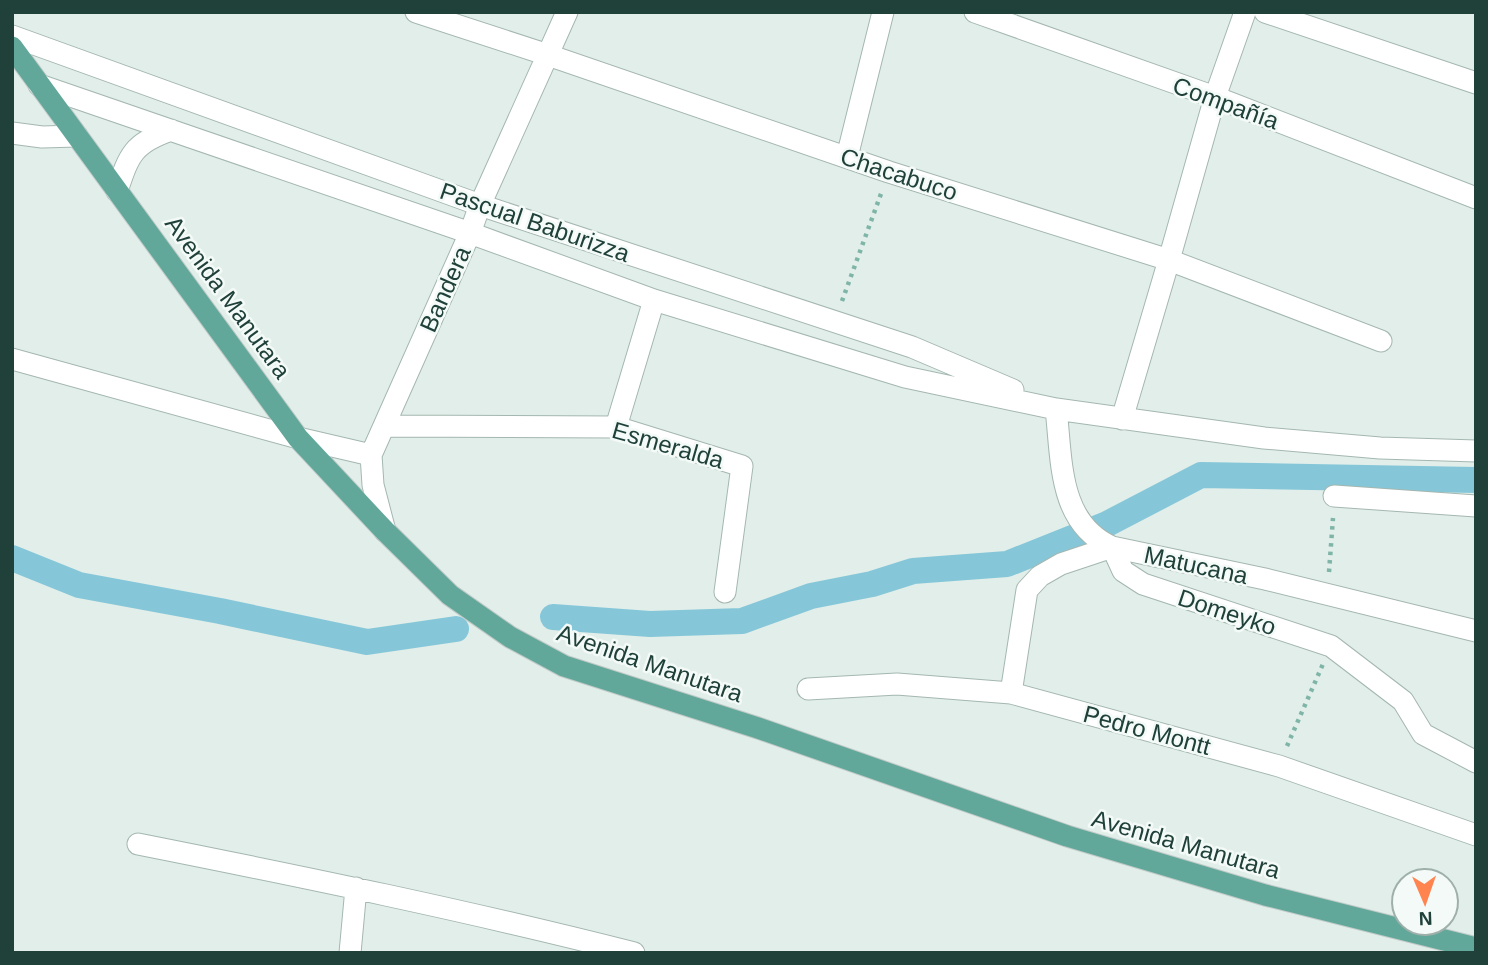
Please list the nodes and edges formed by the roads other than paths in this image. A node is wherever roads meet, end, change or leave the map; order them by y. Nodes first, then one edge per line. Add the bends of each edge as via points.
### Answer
1 (416, 12) edge
2 (567, 12) edge
3 (883, 12) edge
4 (975, 12) edge
5 (1245, 12) edge
6 (1265, 12) edge
7 (12, 36) edge
8 (12, 47) edge
9 (548, 55) junction
10 (1476, 83) edge
11 (39, 85) junction
12 (1214, 97) junction
13 (171, 130) junction
14 (12, 133) edge
15 (77, 135) junction
16 (847, 157) junction
17 (117, 191) junction
18 (1476, 198) edge
19 (480, 205) junction
20 (470, 233) junction
21 (1169, 260) junction
22 (654, 300) junction
23 (1381, 341) dead end
24 (12, 359) edge
25 (1056, 409) junction
26 (1122, 419) junction
27 (384, 426) junction
28 (616, 427) junction
29 (298, 438) junction
30 (1476, 451) edge
31 (371, 455) junction
32 (1334, 496) road end
33 (1476, 506) edge
34 (385, 531) junction
35 (1103, 543) junction
36 (726, 592) dead end
37 (1476, 631) edge
38 (808, 689) dead end
39 (1011, 693) junction
40 (1476, 762) edge
41 (1476, 835) edge
42 (138, 844) dead end
43 (356, 888) junction
44 (1476, 948) edge
45 (350, 953) edge
46 (634, 953) edge

1 - 9 street, Chacabuco
2 - 9 street, Bandera
3 - 16 street
4 - 12 street, Compañía
5 - 12 street
6 - 10 street
7 - 19 street, Pascual Baburizza
8 - 11 main road, Avenida Manutara
9 - 16 street, Chacabuco
9 - 19 street, Bandera
11 - 13 street, Pascual Baburizza
11 - 15 main road, Avenida Manutara
12 - 18 street, Compañía
12 - 21 street
13 - 17 street via 151,137 129,156
13 - 20 street, Pascual Baburizza
14 - 15 street
15 - 17 main road, Avenida Manutara
16 - 21 street, Chacabuco
17 - 29 main road, Avenida Manutara
19 - 20 street, Bandera
19 - 25 street, Pascual Baburizza via 912,346
20 - 22 street, Pascual Baburizza
20 - 27 street, Bandera
21 - 23 street, Chacabuco
21 - 26 street
22 - 25 street, Pascual Baburizza via 905,377
22 - 28 street
24 - 29 street
25 - 26 street, Pascual Baburizza
25 - 35 street, Domeyko via 1065,493 1078,519
26 - 30 street, Pascual Baburizza via 1264,439
27 - 28 street, Esmeralda
27 - 31 street, Bandera
28 - 36 street, Esmeralda via 741,467
29 - 31 street
29 - 34 main road, Avenida Manutara
31 - 34 street, Bandera
32 - 33 street
34 - 44 main road, Avenida Manutara via 450,595 510,637 564,666 1067,836 1265,895
35 - 37 street, Matucana
35 - 39 street, Matucana via 1040,576 1027,590
35 - 40 street, Domeyko via 1123,571 1143,584 1331,646 1403,701 1423,734
38 - 39 street, Pedro Montt via 897,684
39 - 41 street, Pedro Montt via 1279,766
42 - 43 street
43 - 45 street
43 - 46 street

